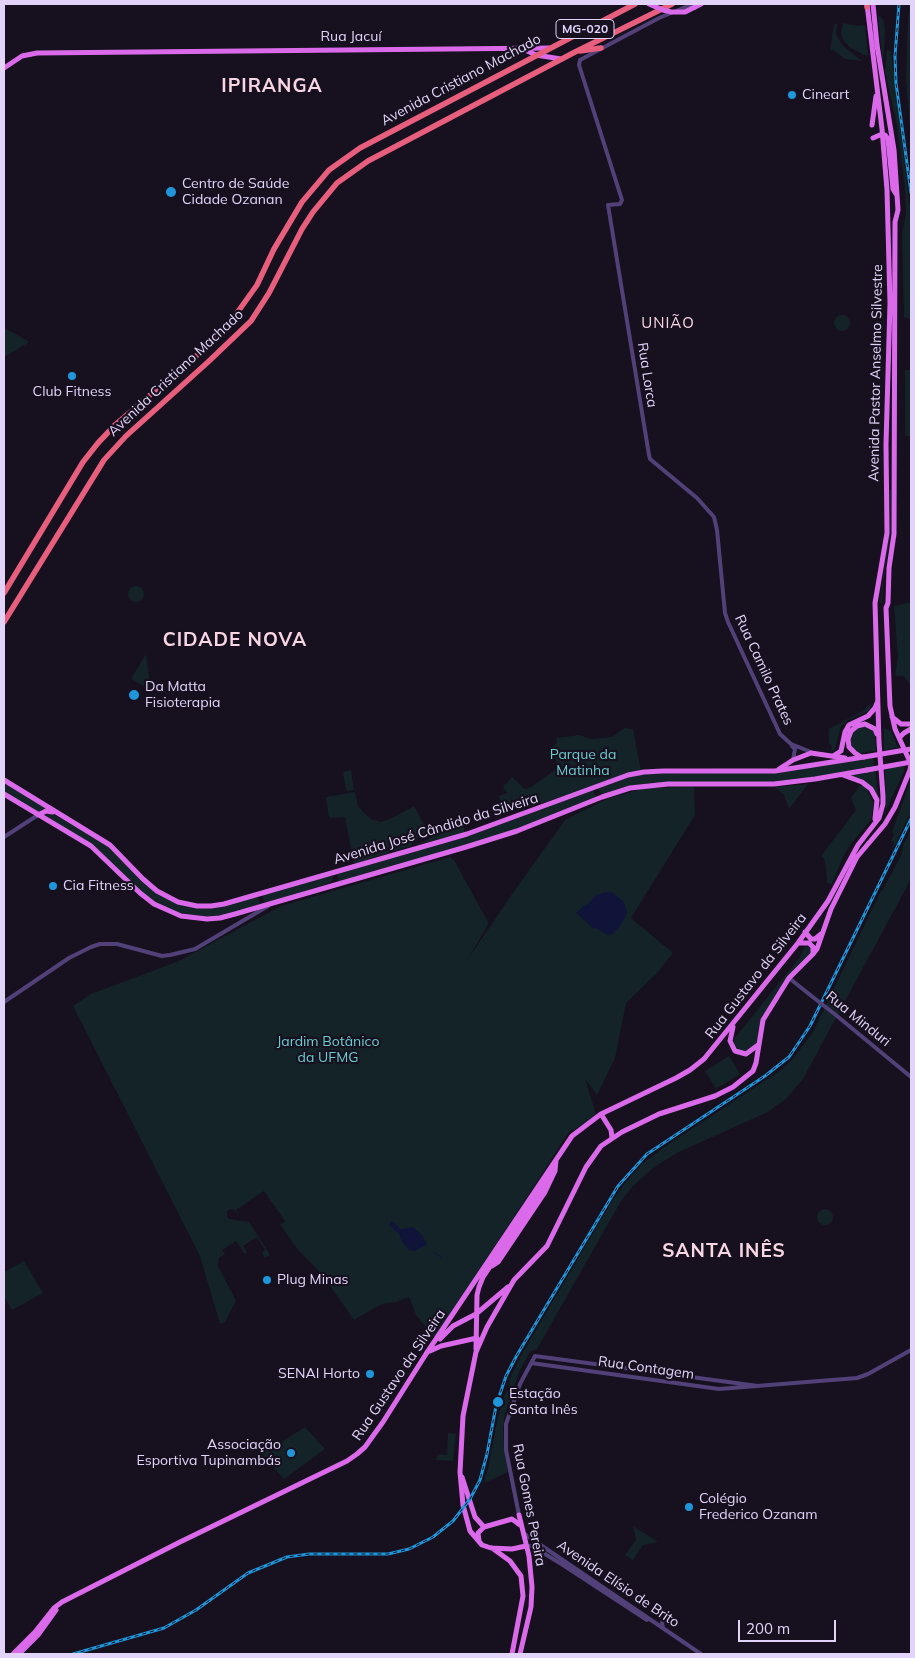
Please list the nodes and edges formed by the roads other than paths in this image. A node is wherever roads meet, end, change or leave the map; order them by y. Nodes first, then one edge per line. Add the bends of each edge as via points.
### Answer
1 (629, 4) edge
2 (635, 4) edge
3 (649, 4) edge
4 (672, 4) edge
5 (702, 4) edge
6 (869, 4) edge
7 (694, 6) edge
8 (621, 10) junction
9 (550, 48) junction
10 (601, 48) junction
11 (523, 49) junction
12 (575, 52) junction
13 (536, 55) junction
14 (561, 59) junction
15 (4, 68) edge
16 (877, 90) junction
17 (872, 125) dead end
18 (882, 134) junction
19 (873, 138) dead end
20 (898, 196) junction
21 (895, 222) junction
22 (887, 230) junction
23 (650, 459) joint
24 (4, 593) edge
25 (4, 622) edge
26 (878, 700) junction
27 (892, 717) junction
28 (911, 724) edge
29 (911, 730) edge
30 (899, 738) junction
31 (879, 742) junction
32 (791, 744) junction
33 (911, 749) edge
34 (811, 753) junction
35 (833, 756) junction
36 (863, 757) junction
37 (851, 759) junction
38 (793, 760) junction
39 (911, 763) edge
40 (775, 771) junction
41 (840, 774) junction
42 (910, 775) edge
43 (4, 780) edge
44 (599, 786) junction
45 (592, 788) junction
46 (4, 794) edge
47 (602, 796) junction
48 (595, 800) junction
49 (58, 814) junction
50 (38, 815) junction
51 (873, 826) junction
52 (4, 838) edge
53 (333, 873) junction
54 (316, 890) junction
55 (261, 893) junction
56 (274, 903) junction
57 (261, 906) junction
58 (256, 913) junction
59 (805, 932) junction
60 (821, 934) junction
61 (798, 943) junction
62 (814, 954) junction
63 (789, 978) junction
64 (4, 1002) edge
65 (734, 1024) junction
66 (759, 1043) junction
67 (911, 1077) edge
68 (601, 1114) junction
69 (612, 1138) junction
70 (557, 1157) junction
71 (510, 1286) junction
72 (477, 1294) junction
73 (488, 1305) junction
74 (476, 1314) junction
75 (482, 1336) junction
76 (476, 1338) junction
77 (468, 1341) junction
78 (911, 1350) edge
79 (428, 1352) junction
80 (476, 1352) junction
81 (535, 1356) joint
82 (531, 1364) junction
83 (697, 1378) junction
84 (702, 1379) junction
85 (695, 1386) junction
86 (758, 1386) junction
87 (708, 1388) junction
88 (460, 1472) junction
89 (518, 1512) junction
90 (512, 1518) junction
91 (484, 1527) junction
92 (522, 1530) junction
93 (479, 1542) junction
94 (526, 1546) junction
95 (491, 1548) junction
96 (62, 1602) junction
97 (664, 1619) dead end
98 (663, 1628) junction
99 (13, 1654) edge
100 (19, 1654) edge
101 (512, 1654) edge
102 (520, 1654) edge
103 (697, 1654) edge
104 (701, 1654) edge

1 - 8 main road
2 - 8 highway, Avenida Cristiano Machado / MG-020
3 - 7 main road, bridge via 670,12 685,12
4 - 12 highway, Avenida Cristiano Machado / MG-020
5 - 7 main road
6 - 16 main road, Avenida Pastor Anselmo Silvestre
6 - 20 main road, Avenida Pastor Anselmo Silvestre via 894,150
7 - 10 street via 659,18
8 - 9 highway, Avenida Cristiano Machado / MG-020
9 - 11 main road, Rua Jacuí / MG-020
9 - 13 highway, Avenida Cristiano Machado
10 - 12 highway
10 - 23 street, Rua Lorca via 580,60 579,64 622,202 608,205
11 - 13 main road, Rua Jacuí / MG-020
11 - 15 main road, Rua Jacuí / MG-020 via 37,52 22,56
12 - 14 highway, Avenida Cristiano Machado / MG-020
13 - 14 main road, Rua Jacuí / MG-020
13 - 24 highway, Avenida Cristiano Machado via 360,148 329,170 302,202 257,285 227,327 116,425 83,462
14 - 25 highway, Avenida Cristiano Machado via 368,161 337,183 302,229 251,321 104,460
16 - 17 main road
16 - 18 main road, Avenida Pastor Anselmo Silvestre
18 - 19 main road
18 - 20 main road via 888,139 893,189
18 - 22 main road, Avenida Pastor Anselmo Silvestre
20 - 21 main road, Avenida Pastor Anselmo Silvestre
21 - 22 main road
21 - 27 main road, Avenida Pastor Anselmo Silvestre via 895,500 886,608
22 - 26 main road, Avenida Pastor Anselmo Silvestre via 890,302 887,533 876,603
23 - 32 street, Rua Camilo Prates via 714,517 728,622 780,734
26 - 31 main road, Avenida Pastor Anselmo Silvestre
26 - 35 main road via 868,716 849,725 840,751
27 - 28 main road via 901,724
27 - 30 main road, Avenida Pastor Anselmo Silvestre
29 - 30 main road
30 - 39 main road, Avenida Pastor Anselmo Silvestre
31 - 36 main road via 872,727 862,724 854,728 848,743 855,753
31 - 51 main road, Rua Gustavo da Silveira via 883,804
32 - 34 street, Rua Camilo Prates
32 - 38 street via 795,750
33 - 36 main road, Avenida José Cândido da Silveira, bridge
34 - 35 main road
34 - 38 main road
35 - 37 main road
36 - 37 main road, Avenida José Cândido da Silveira
37 - 40 main road, Avenida José Cândido da Silveira
38 - 40 main road
39 - 41 main road, Avenida José Cândido da Silveira, bridge
39 - 42 main road
40 - 44 main road, Avenida José Cândido da Silveira via 644,772
41 - 47 main road, Avenida José Cândido da Silveira via 774,784 640,786
41 - 51 main road via 865,783 873,792 877,800
42 - 60 main road via 885,824 857,857
43 - 49 main road, Avenida José Cândido da Silveira
44 - 45 main road, Avenida José Cândido da Silveira
44 - 47 main road via 598,793
45 - 48 main road via 597,795
45 - 53 main road, Avenida José Cândido da Silveira via 495,825
46 - 50 main road, Avenida José Cândido da Silveira
47 - 48 main road, Avenida José Cândido da Silveira
48 - 54 main road, Avenida José Cândido da Silveira via 517,831
49 - 50 main road via 46,811
49 - 55 main road, Avenida José Cândido da Silveira via 110,845 148,884 172,899 211,906
50 - 52 street
50 - 57 main road, Avenida José Cândido da Silveira via 91,846 147,899 169,912 195,919 214,919
51 - 59 main road, Rua Gustavo da Silveira via 858,845 828,901
53 - 54 main road via 334,882
53 - 55 main road, Avenida José Cândido da Silveira
54 - 56 main road, Avenida José Cândido da Silveira
55 - 57 main road
56 - 57 main road, Avenida José Cândido da Silveira
56 - 58 street
57 - 58 street
58 - 64 street via 195,949 170,956 117,944 91,947
59 - 60 main road via 811,939
59 - 61 main road, Rua Gustavo da Silveira
60 - 62 main road
61 - 62 main road via 809,943
61 - 65 main road, Rua Gustavo da Silveira
62 - 63 main road
63 - 66 main road via 763,1020
63 - 67 street, Rua Minduri, bridge
65 - 66 main road via 730,1042 735,1051 746,1054
65 - 68 main road, Rua Gustavo da Silveira via 704,1059 690,1070
66 - 69 main road via 753,1071 733,1087 697,1104 659,1114
68 - 69 main road
68 - 70 main road, Rua Gustavo da Silveira via 574,1133
69 - 71 main road via 590,1159 545,1250 519,1273
70 - 72 main road, Rua Gustavo da Silveira via 543,1186 483,1278
70 - 79 main road, Rua Gustavo da Silveira
71 - 73 main road
71 - 75 main road
72 - 73 main road
72 - 74 main road, Rua Gustavo da Silveira
73 - 74 main road
74 - 76 main road, Rua Gustavo da Silveira
74 - 79 main road via 453,1326
75 - 76 main road
75 - 80 main road
76 - 77 main road
76 - 80 main road, Rua Gustavo da Silveira
77 - 79 main road
77 - 80 main road
78 - 86 street, Rua Contagem via 857,1378
79 - 96 main road, Rua Gustavo da Silveira via 383,1422 352,1459
80 - 88 main road via 463,1416
81 - 82 street, Rua Gomes Pereira
81 - 83 street, Rua Contagem
82 - 85 street, Rua Contagem
82 - 89 street, Rua Gomes Pereira via 506,1424 506,1450
83 - 84 street, Rua Contagem
83 - 85 street
84 - 86 street, Rua Contagem
84 - 87 street
85 - 87 street, Rua Contagem
86 - 87 street, Rua Contagem
88 - 91 main road via 475,1517
88 - 93 main road via 470,1532
89 - 90 main road
89 - 92 main road, Rua Gomes Pereira
90 - 91 main road
90 - 92 main road
91 - 93 main road via 478,1533
92 - 94 main road, Rua Gomes Pereira
92 - 98 street, Avenida Elísio de Brito
93 - 95 main road
94 - 95 main road
94 - 102 main road, Rua Gomes Pereira via 532,1597
94 - 103 street, Avenida Elísio de Brito via 532,1546 563,1565
95 - 101 main road via 510,1561 521,1576 523,1596
96 - 99 main road, Rua Gustavo da Silveira
96 - 100 main road, Rua Gustavo da Silveira via 38,1636
97 - 98 street
98 - 104 street, Avenida Elísio de Brito

